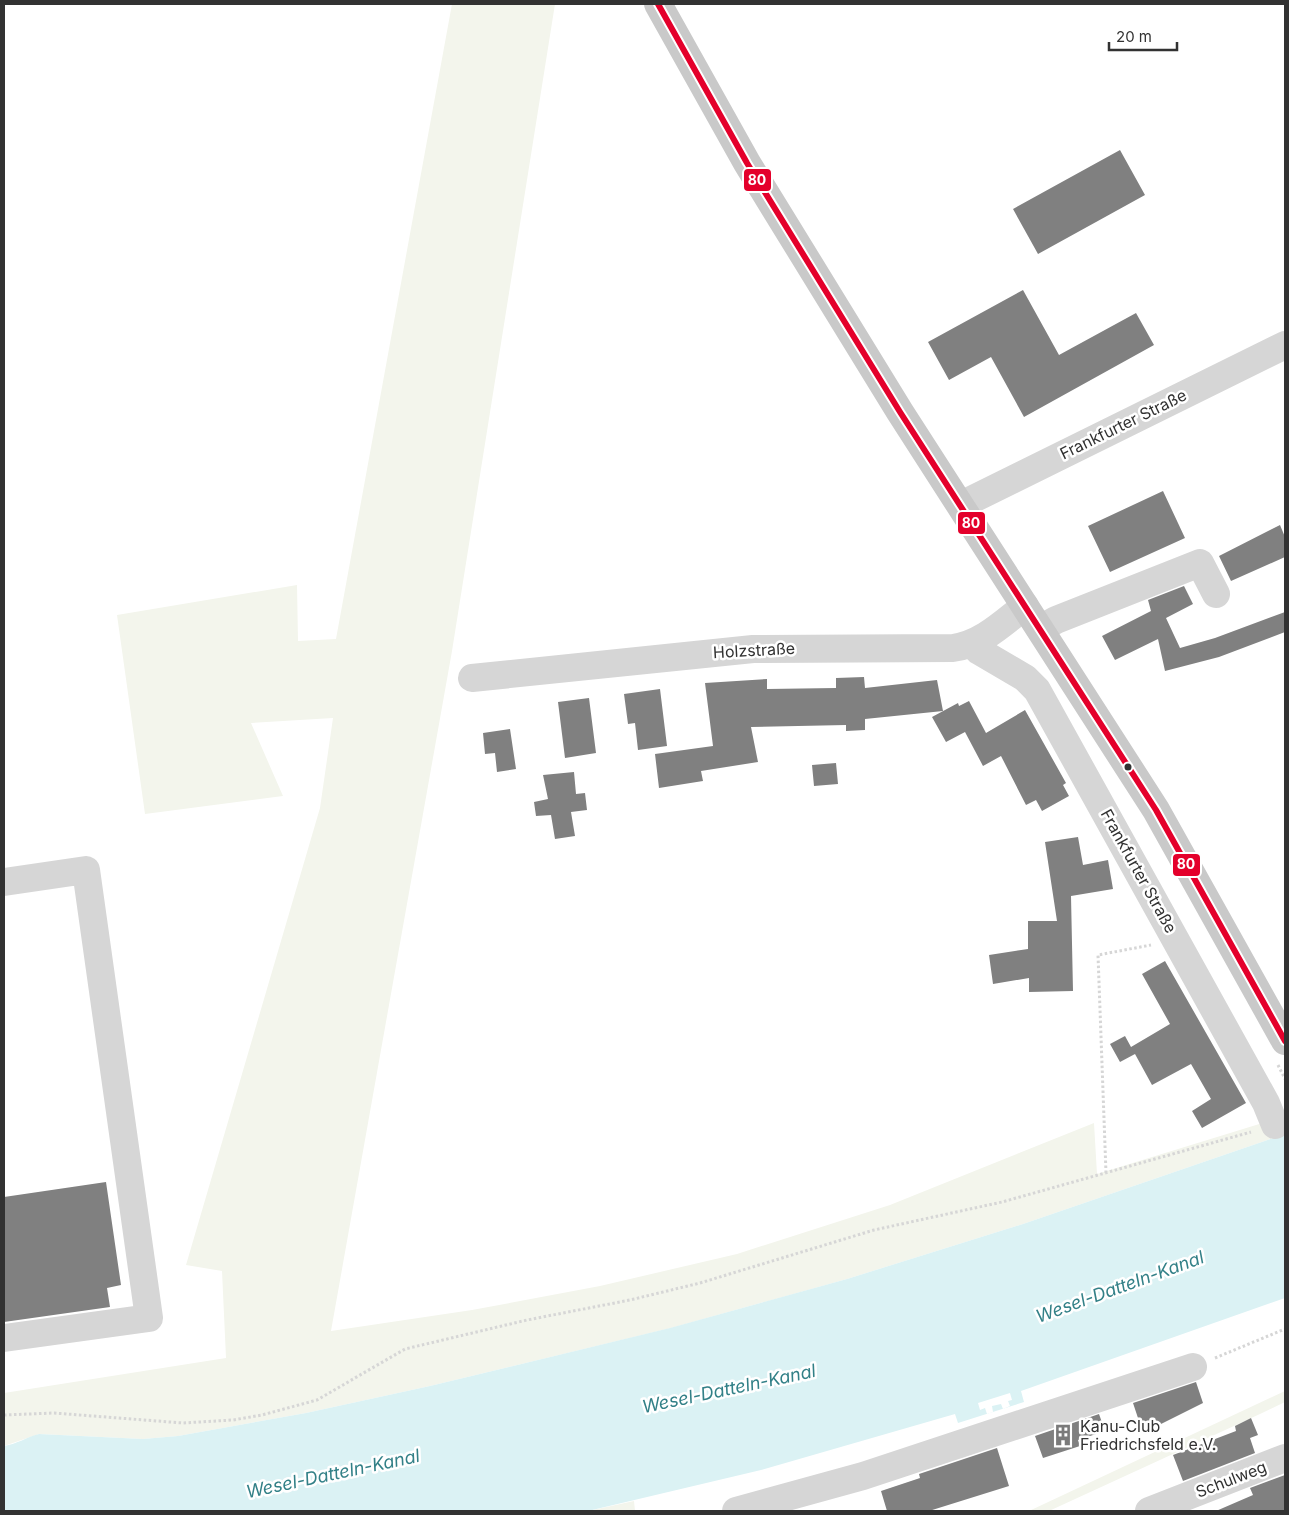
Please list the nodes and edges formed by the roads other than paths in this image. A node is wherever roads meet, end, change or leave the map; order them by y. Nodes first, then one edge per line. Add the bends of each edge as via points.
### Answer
1 (658, 4) edge
2 (1285, 345) edge
3 (961, 505) junction
4 (1216, 594) dead end
5 (1025, 606) junction
6 (1040, 629) junction
7 (972, 644) junction
8 (472, 678) dead end
9 (4, 882) edge
10 (1285, 1041) edge
11 (1275, 1125) road end
12 (4, 1338) edge
13 (1193, 1367) road end
14 (1285, 1458) edge
15 (736, 1511) edge
16 (1149, 1511) edge

1 - 3 main road via 747,163
2 - 3 street, Frankfurter Straße
3 - 5 main road
4 - 6 street via 1200,563
5 - 6 main road
5 - 7 street, Holzstraße
6 - 10 main road via 1156,810
7 - 8 street, Holzstraße via 953,648 753,649
7 - 11 street, Frankfurter Straße via 978,651 1025,678 1037,690 1177,939
9 - 12 street via 86,870 149,1318
13 - 15 street via 863,1476
14 - 16 street, Schulweg

